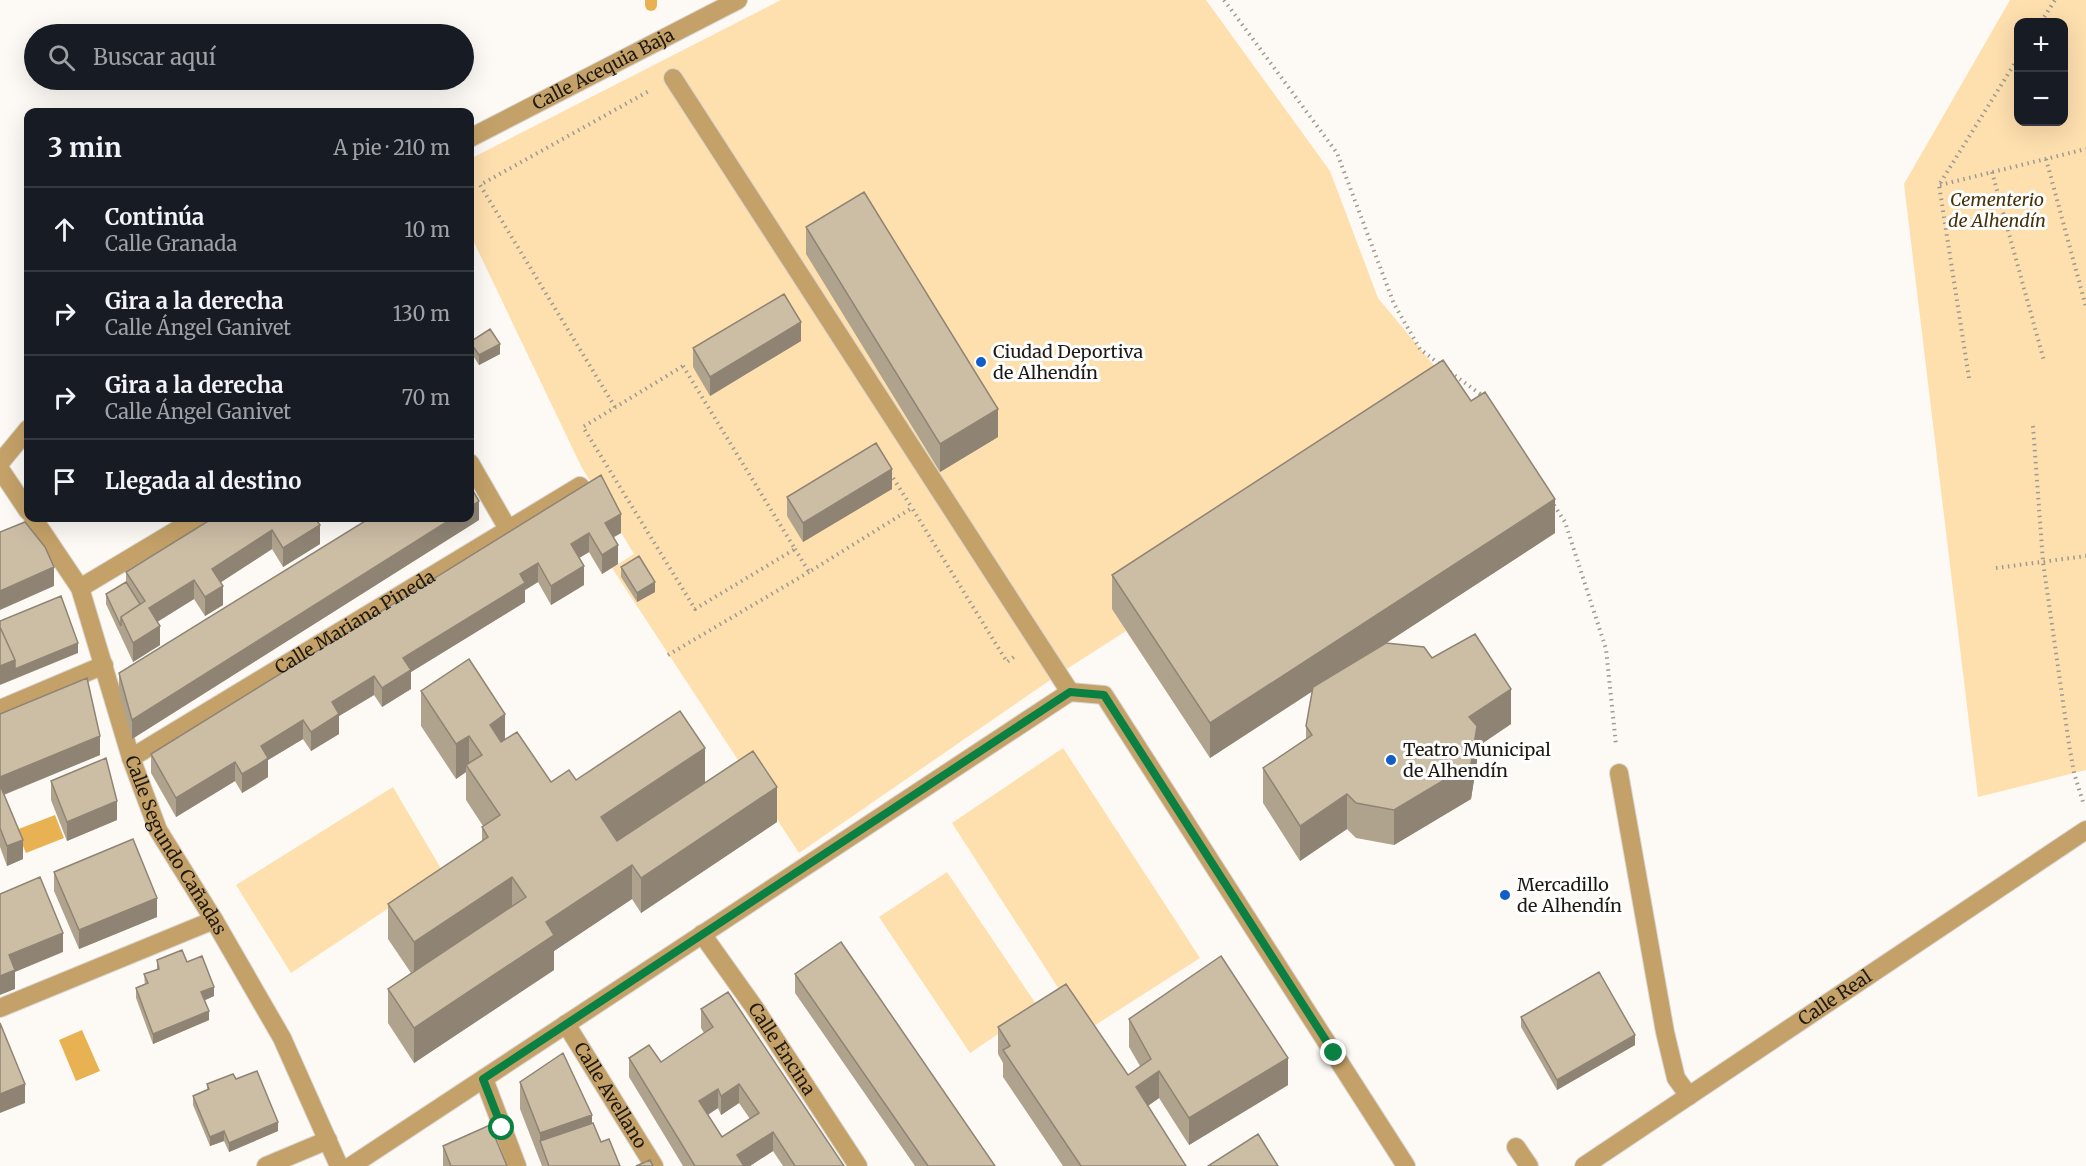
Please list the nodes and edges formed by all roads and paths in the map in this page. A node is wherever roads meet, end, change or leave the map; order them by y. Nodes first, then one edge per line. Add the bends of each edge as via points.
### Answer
1 (738, 0) edge
2 (1224, 0) edge
3 (2055, 0) edge
4 (2044, 18) edge
5 (2014, 66) edge
6 (673, 78) joint
7 (474, 136) edge
8 (2086, 149) edge
9 (2046, 159) junction
10 (1992, 172) junction
11 (1939, 185) junction
12 (2086, 307) edge
13 (2044, 361) dead end
14 (1969, 378) dead end
15 (1490, 402) edge
16 (615, 407) junction
17 (2033, 426) dead end
18 (24, 434) edge
19 (0, 463) edge
20 (0, 469) edge
21 (474, 470) edge
22 (580, 486) edge
23 (1552, 502) edge
24 (24, 506) edge
25 (36, 522) edge
26 (190, 522) edge
27 (508, 529) junction
28 (795, 549) junction
29 (2086, 556) edge
30 (2043, 562) junction
31 (1996, 568) dead end
32 (809, 572) junction
33 (80, 588) junction
34 (1037, 642) junction
35 (668, 655) dead end
36 (104, 665) junction
37 (1070, 692) junction
38 (0, 709) edge
39 (131, 758) junction
40 (1619, 773) joint
41 (2086, 807) edge
42 (2086, 830) edge
43 (214, 920) junction
44 (702, 934) junction
45 (0, 1008) edge
46 (566, 1024) junction
47 (483, 1079) junction
48 (1689, 1096) junction
49 (328, 1140) junction
50 (1516, 1147) dead end
51 (266, 1166) edge
52 (339, 1166) edge
53 (351, 1166) edge
54 (517, 1166) edge
55 (654, 1166) edge
56 (858, 1166) edge
57 (1406, 1166) edge
58 (1529, 1166) edge
59 (1584, 1166) edge

1 - 7 street, Calle Acequia Baja
2 - 15 path via 1337,153 1394,304 1420,349
3 - 4 path
5 - 11 path
6 - 16 path via 480,185
6 - 34 street
8 - 9 path
9 - 10 path
9 - 12 path
10 - 11 path
10 - 13 path
11 - 14 path
16 - 28 path via 683,366
16 - 28 path via 583,427 695,609
17 - 30 path
18 - 19 street
20 - 24 street
21 - 27 street
22 - 27 street, Calle Mariana Pineda
23 - 40 path via 1565,522 1606,649
25 - 33 street, Calle Segundo Cañadas
26 - 33 street
27 - 39 street, Calle Mariana Pineda
28 - 32 path
29 - 30 path
30 - 31 path
30 - 41 path via 2068,744
32 - 34 path via 912,508 1007,662
32 - 35 path
33 - 36 street, Calle Segundo Cañadas
34 - 37 street
36 - 38 street
36 - 39 street, Calle Segundo Cañadas
37 - 44 street
37 - 57 street via 1104,695
39 - 43 street, Calle Segundo Cañadas via 158,830
40 - 48 street via 1665,1032 1676,1078
42 - 48 street, Calle Real
43 - 45 street
43 - 49 street, Calle Segundo Cañadas via 282,1038
44 - 46 street
44 - 56 street, Calle Encina
46 - 47 street
46 - 55 street, Calle Avellano
47 - 53 street
47 - 54 street
48 - 59 street, Calle Real
49 - 51 street
49 - 52 street, Calle Segundo Cañadas
50 - 58 street

